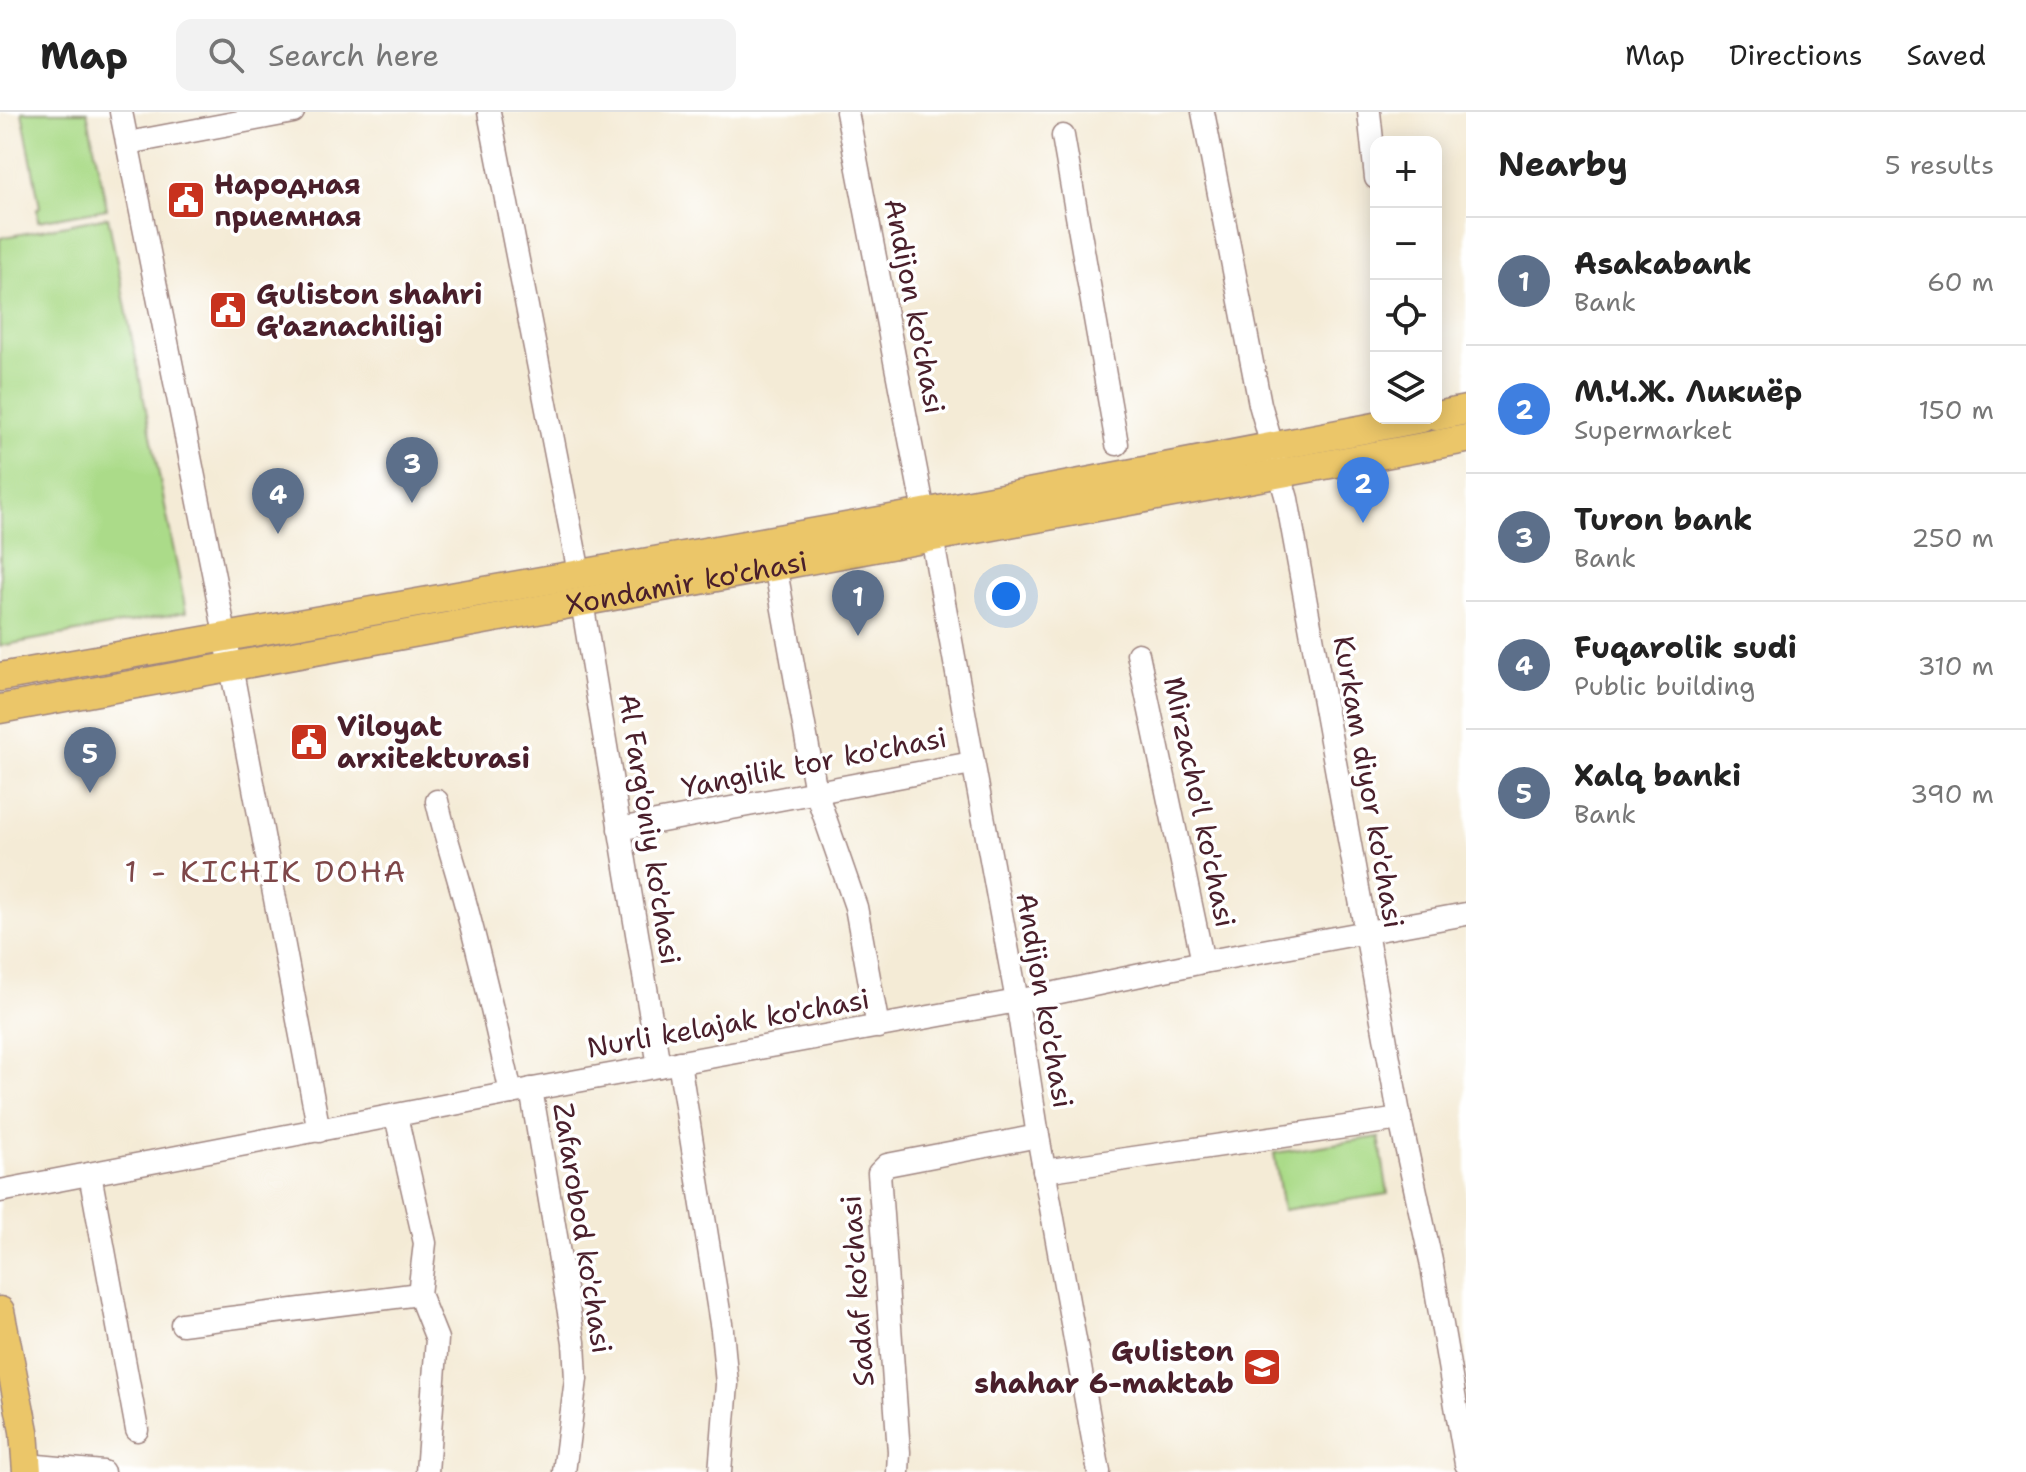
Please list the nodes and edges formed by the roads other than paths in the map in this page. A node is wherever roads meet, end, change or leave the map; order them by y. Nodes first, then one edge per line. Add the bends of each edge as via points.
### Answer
1 (121, 112) edge
2 (293, 112) edge
3 (490, 112) edge
4 (847, 112) edge
5 (1203, 112) edge
6 (1369, 112) edge
7 (1063, 136) dead end
8 (1372, 136) edge
9 (128, 143) junction
10 (1466, 410) edge
11 (1442, 415) edge
12 (1389, 424) edge
13 (1466, 439) edge
14 (1117, 444) dead end
15 (1272, 445) junction
16 (1281, 473) junction
17 (928, 525) junction
18 (775, 565) junction
19 (579, 573) junction
20 (582, 602) junction
21 (226, 638) junction
22 (1138, 654) dead end
23 (232, 666) junction
24 (0, 677) edge
25 (0, 709) edge
26 (972, 763) junction
27 (816, 792) junction
28 (437, 801) dead end
29 (619, 829) junction
30 (1466, 914) edge
31 (1366, 933) junction
32 (1203, 962) junction
33 (1017, 1001) junction
34 (878, 1027) junction
35 (669, 1064) junction
36 (521, 1091) junction
37 (396, 1116) junction
38 (1400, 1119) junction
39 (319, 1131) junction
40 (1038, 1136) junction
41 (1044, 1171) junction
42 (90, 1174) junction
43 (0, 1191) edge
44 (419, 1294) junction
45 (0, 1311) edge
46 (182, 1324) dead end
47 (1463, 1421) edge
48 (137, 1430) dead end
49 (1466, 1464) edge
50 (27, 1469) edge
51 (103, 1472) edge
52 (427, 1472) edge
53 (564, 1472) edge
54 (720, 1472) edge
55 (898, 1472) edge
56 (1099, 1472) edge

1 - 9 street
2 - 9 street
3 - 19 street
4 - 17 street, Andijon ko'chasi
5 - 15 street, Kurkam diyor ko'chasi
6 - 8 street
7 - 14 street
9 - 21 street
10 - 11 main road
12 - 15 main road, Xondamir ko'chasi
13 - 16 main road, Xondamir ko'chasi
15 - 16 street, Kurkam diyor ko'chasi
15 - 17 main road, Xondamir ko'chasi
16 - 17 main road, Xondamir ko'chasi
16 - 31 street, Kurkam diyor ko'chasi
17 - 18 main road, Xondamir ko'chasi
17 - 19 main road, Xondamir ko'chasi
17 - 26 street, Andijon ko'chasi
18 - 20 main road, Xondamir ko'chasi
18 - 27 street
19 - 21 main road, Xondamir ko'chasi
20 - 23 main road, Xondamir ko'chasi
20 - 29 street, Al Farg'oniy ko'chasi
21 - 23 street
21 - 24 main road, Xondamir ko'chasi
22 - 32 street, Mirzacho'l ko'chasi
23 - 25 main road, Xondamir ko'chasi
23 - 39 street
26 - 27 street, Yangilik tor ko'chasi
26 - 33 street, Andijon ko'chasi
27 - 29 street, Yangilik tor ko'chasi
27 - 34 street via 856,907
28 - 36 street, Zafarobod ko'chasi
29 - 35 street, Al Farg'oniy ko'chasi
30 - 31 street, Nurli kelajak ko'chasi
31 - 32 street, Nurli kelajak ko'chasi
31 - 38 street, Kurkam diyor ko'chasi
32 - 33 street, Nurli kelajak ko'chasi
33 - 34 street, Nurli kelajak ko'chasi
33 - 40 street, Andijon ko'chasi
34 - 35 street, Nurli kelajak ko'chasi
35 - 36 street, Nurli kelajak ko'chasi
35 - 54 street, Al Farg'oniy ko'chasi via 723,1344 727,1384
36 - 37 street, Nurli kelajak ko'chasi
36 - 53 street, Zafarobod ko'chasi via 574,1342 576,1379
37 - 39 street, Nurli kelajak ko'chasi
37 - 44 street via 425,1243
38 - 41 street
38 - 47 street, Kurkam diyor ko'chasi
39 - 42 street, Nurli kelajak ko'chasi
40 - 41 street, Andijon ko'chasi
40 - 55 street, Sadaf ko'chasi via 887,1165 879,1173
41 - 56 street, Andijon ko'chasi
42 - 43 street, Nurli kelajak ko'chasi
42 - 48 street
44 - 46 street
44 - 52 street via 437,1339
45 - 50 main road
47 - 49 street, Kurkam diyor ko'chasi
50 - 51 street

